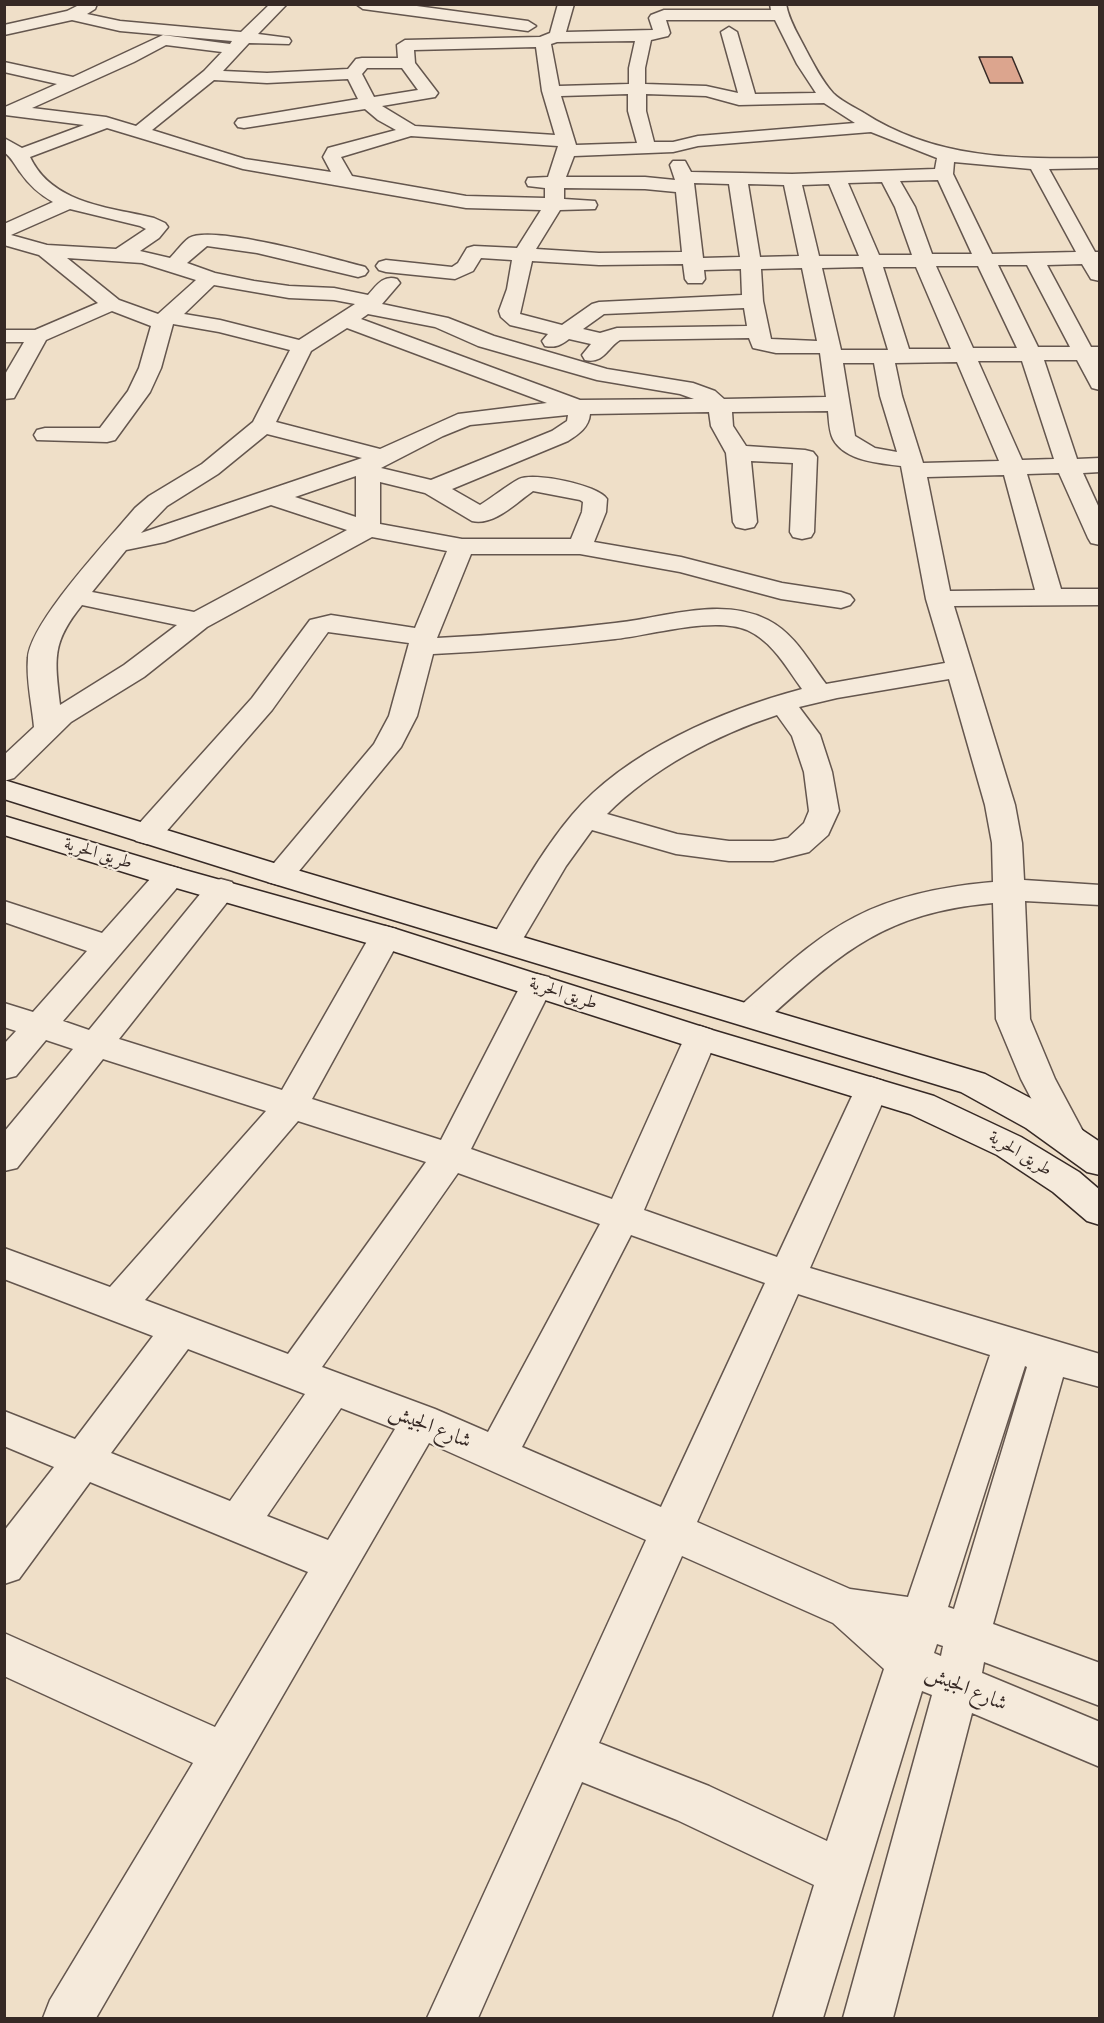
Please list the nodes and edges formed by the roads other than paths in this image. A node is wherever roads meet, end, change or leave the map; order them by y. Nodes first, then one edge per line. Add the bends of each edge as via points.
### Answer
1 (91, 4) edge
2 (280, 4) edge
3 (363, 4) edge
4 (566, 4) edge
5 (776, 8) edge
6 (23, 9) dead end
7 (465, 13) edge
8 (72, 15) junction
9 (148, 20) junction
10 (45, 21) junction
11 (4, 30) edge
12 (729, 32) dead end
13 (767, 34) dead end
14 (169, 35) junction
15 (791, 35) junction
16 (644, 36) junction
17 (552, 37) junction
18 (122, 42) dead end
19 (239, 43) junction
20 (466, 44) junction
21 (94, 56) dead end
22 (125, 60) junction
23 (407, 63) junction
24 (4, 67) edge
25 (215, 70) junction
26 (570, 73) dead end
27 (353, 74) junction
28 (549, 83) junction
29 (77, 87) junction
30 (638, 88) junction
31 (828, 98) junction
32 (744, 99) junction
33 (369, 103) junction
34 (703, 108) dead end
35 (659, 110) dead end
36 (637, 111) junction
37 (8, 113) edge
38 (104, 116) junction
39 (244, 123) dead end
40 (873, 128) junction
41 (411, 131) junction
42 (139, 132) junction
43 (4, 143) edge
44 (567, 146) junction
45 (673, 147) junction
46 (642, 149) junction
47 (23, 161) junction
48 (1094, 163) edge
49 (945, 164) junction
50 (1037, 164) junction
51 (887, 175) junction
52 (4, 177) edge
53 (836, 178) junction
54 (738, 179) junction
55 (345, 180) junction
56 (792, 180) junction
57 (1100, 181) edge
58 (555, 182) junction
59 (593, 182) junction
60 (685, 182) junction
61 (645, 183) junction
62 (483, 189) junction
63 (395, 191) junction
64 (466, 202) junction
65 (68, 203) junction
66 (554, 204) junction
67 (588, 205) junction
68 (579, 223) dead end
69 (4, 231) edge
70 (4, 239) edge
71 (46, 251) junction
72 (523, 254) junction
73 (692, 254) junction
74 (121, 255) junction
75 (564, 256) junction
76 (985, 258) junction
77 (1033, 258) junction
78 (1094, 258) edge
79 (871, 261) junction
80 (924, 261) junction
81 (812, 262) junction
82 (751, 263) junction
83 (174, 265) junction
84 (358, 271) dead end
85 (1100, 277) edge
86 (210, 278) junction
87 (599, 283) junction
88 (651, 283) junction
89 (753, 301) junction
90 (112, 304) junction
91 (368, 305) junction
92 (698, 305) junction
93 (164, 320) junction
94 (346, 320) junction
95 (758, 332) junction
96 (564, 333) junction
97 (4, 336) edge
98 (38, 336) junction
99 (606, 341) junction
100 (302, 347) junction
101 (830, 352) junction
102 (533, 354) junction
103 (1091, 354) edge
104 (966, 355) junction
105 (1031, 355) junction
106 (891, 356) junction
107 (582, 368) junction
108 (497, 376) junction
109 (1100, 383) edge
110 (6, 393) dead end
111 (840, 404) junction
112 (720, 406) junction
113 (577, 407) junction
114 (263, 426) junction
115 (45, 435) dead end
116 (867, 452) junction
117 (738, 453) junction
118 (805, 456) junction
119 (373, 464) junction
120 (1100, 465) edge
121 (913, 466) junction
122 (1013, 466) junction
123 (1068, 466) junction
124 (434, 488) junction
125 (270, 497) junction
126 (745, 522) dead end
127 (368, 529) junction
128 (802, 532) dead end
129 (1100, 538) edge
130 (116, 545) junction
131 (462, 546) junction
132 (580, 547) junction
133 (75, 596) junction
134 (1050, 597) junction
135 (1100, 597) edge
136 (939, 599) junction
137 (841, 600) dead end
138 (198, 621) junction
139 (423, 642) junction
140 (959, 669) junction
141 (819, 694) junction
142 (782, 704) junction
143 (48, 727) junction
144 (4, 772) edge
145 (4, 789) edge
146 (586, 818) junction
147 (4, 825) edge
148 (147, 834) junction
149 (279, 875) junction
150 (170, 876) junction
151 (220, 889) junction
152 (1010, 891) junction
153 (1100, 895) edge
154 (4, 911) edge
155 (385, 937) junction
156 (506, 941) junction
157 (108, 947) junction
158 (537, 985) junction
159 (751, 1015) junction
160 (21, 1021) edge
161 (700, 1038) junction
162 (93, 1045) junction
163 (4, 1067) edge
164 (871, 1090) junction
165 (290, 1107) junction
166 (1068, 1137) junction
167 (450, 1156) junction
168 (4, 1158) edge
169 (1100, 1162) edge
170 (1100, 1211) edge
171 (622, 1218) junction
172 (4, 1263) edge
173 (788, 1276) junction
174 (118, 1305) junction
175 (181, 1329) junction
176 (1031, 1351) junction
177 (1100, 1371) edge
178 (296, 1373) junction
179 (332, 1388) junction
180 (421, 1421) junction
181 (4, 1428) edge
182 (497, 1455) junction
183 (82, 1460) junction
184 (238, 1523) junction
185 (671, 1531) junction
186 (335, 1563) junction
187 (4, 1565) edge
188 (848, 1609) junction
189 (925, 1619) junction
190 (968, 1634) junction
191 (4, 1654) edge
192 (909, 1664) junction
193 (1100, 1685) edge
194 (957, 1686) junction
195 (1100, 1745) edge
196 (224, 1754) junction
197 (572, 1755) junction
198 (842, 1873) junction
199 (68, 2019) edge
200 (452, 2019) edge
201 (798, 2019) edge
202 (868, 2019) edge

1 - 8 street
2 - 19 street
3 - 7 street
4 - 17 street
5 - 15 street
5 - 16 street via 661,15 656,18 667,33
6 - 10 street
7 - 17 street
7 - 20 street
8 - 9 street via 130,27
8 - 10 street
9 - 14 street
9 - 18 street
10 - 11 street
12 - 32 street
13 - 15 street
14 - 19 street
14 - 22 street
15 - 31 street
16 - 17 street
16 - 30 street via 631,68
17 - 20 street
17 - 28 street
19 - 25 street
19 - 25 street via 283,41 268,58 254,65
20 - 23 street via 405,45
21 - 22 street
22 - 29 street
23 - 27 street via 362,63
23 - 33 street via 429,93
24 - 29 street
25 - 27 street via 267,78
25 - 42 street
26 - 28 street
27 - 33 street
28 - 30 street
28 - 44 street
29 - 37 street
30 - 32 street via 715,91
30 - 36 street
31 - 32 street
31 - 40 street
32 - 34 street via 733,106
33 - 39 street
33 - 41 street
35 - 36 street
36 - 46 street
37 - 38 street
38 - 42 street
38 - 47 street
40 - 45 street via 698,141
40 - 49 street
41 - 44 street
41 - 55 street via 334,152 332,157
42 - 55 street via 243,164
43 - 47 street
44 - 46 street
44 - 58 street
45 - 46 street
45 - 60 street
46 - 61 street
47 - 52 street
47 - 65 street via 45,190
48 - 50 street
48 - 57 street
49 - 50 street
49 - 51 street
49 - 76 street
50 - 78 street
51 - 53 street
51 - 80 street via 905,207
53 - 56 street
53 - 79 street
54 - 56 street
54 - 60 street
54 - 82 street
55 - 63 street
56 - 81 street
58 - 59 street
58 - 62 street
58 - 66 street
59 - 61 street
59 - 67 street
60 - 61 street
60 - 73 street
62 - 63 street via 422,181
62 - 64 street
63 - 64 street
64 - 66 street
65 - 69 street
65 - 74 street via 158,227
66 - 67 street
66 - 72 street
67 - 68 street
70 - 71 street
71 - 74 street
71 - 90 street
72 - 75 street
72 - 91 street via 474,252 466,267 449,274 388,275
72 - 96 street via 509,314 518,321
73 - 75 street via 570,241
73 - 82 street
73 - 88 street
73 - 92 street
74 - 83 street
75 - 87 street
76 - 77 street
76 - 80 street
76 - 105 street
77 - 78 street
77 - 103 street
78 - 85 street
79 - 80 street
79 - 81 street
79 - 106 street
80 - 104 street
81 - 82 street
81 - 101 street
82 - 89 street
83 - 84 street via 197,242 207,240 257,247
83 - 86 street
86 - 91 street via 272,290 334,294
86 - 93 street
87 - 88 street
87 - 88 street
87 - 96 street
88 - 92 street
89 - 92 street
89 - 95 street
90 - 93 street
90 - 98 street
91 - 94 street
91 - 102 street via 441,322 486,341
93 - 100 street via 220,326
93 - 115 street via 142,387 107,435
94 - 100 street
94 - 108 street
95 - 99 street via 624,333
95 - 101 street via 759,342 769,346
96 - 99 street
96 - 102 street
97 - 98 street
98 - 110 street
99 - 107 street
100 - 114 street
101 - 106 street
101 - 111 street
102 - 107 street
102 - 108 street
103 - 105 street
103 - 109 street
104 - 105 street
104 - 106 street
104 - 122 street
105 - 123 street
106 - 121 street via 891,396
107 - 112 street via 685,388
108 - 113 street
111 - 112 street
111 - 116 street via 844,437
112 - 113 street
112 - 117 street via 722,426
113 - 119 street via 466,419 417,438
113 - 124 street via 579,421 560,436
114 - 119 street
114 - 130 street via 210,469 158,501
116 - 118 street
116 - 121 street
117 - 118 street
117 - 126 street
118 - 128 street
119 - 124 street
119 - 125 street
119 - 127 street
120 - 123 street
121 - 122 street
121 - 136 street
122 - 123 street
122 - 134 street
123 - 129 street
124 - 132 street via 481,516 528,484 588,495 595,500 594,512
125 - 127 street
125 - 130 street via 156,537
127 - 131 street
127 - 138 street
130 - 133 street
131 - 132 street
131 - 139 street
132 - 137 street via 681,565 781,591
133 - 138 street
133 - 143 street via 58,617 41,658
134 - 135 street
134 - 136 street
136 - 140 street
138 - 143 street via 134,671
139 - 141 street via 499,643 619,631 681,620 735,618 780,639
139 - 148 street via 331,623 319,626 262,704
139 - 149 street via 403,716 387,747
140 - 141 street
140 - 152 street via 1000,805
141 - 142 street
142 - 146 street via 679,747 642,770
142 - 146 street via 806,735 818,772 824,811 817,828 798,845 773,851 729,851 676,844
143 - 144 street
145 - 148 street, طريق الحرية
146 - 156 street
147 - 150 street, طريق الحرية
148 - 149 street, طريق الحرية
149 - 156 street, طريق الحرية
150 - 151 street, طريق الحرية
150 - 157 street
151 - 155 street, طريق الحرية
151 - 162 street
152 - 153 street
152 - 159 street via 956,898 883,916 851,933
152 - 166 street via 1013,1018
154 - 157 street
155 - 158 street, طريق الحرية
155 - 165 street
156 - 159 street, طريق الحرية
157 - 160 street
158 - 161 street, طريق الحرية
158 - 167 street
159 - 166 street, طريق الحرية via 973,1083 1025,1108
160 - 162 street
160 - 163 street
161 - 164 street, طريق الحرية
161 - 171 street
162 - 165 street
162 - 168 street
164 - 170 street, طريق الحرية via 922,1105 1009,1146 1066,1182
164 - 173 street
165 - 167 street
165 - 174 street
166 - 169 street, طريق الحرية
167 - 171 street
167 - 178 street
171 - 173 street
171 - 182 street
172 - 174 street, شارع الجيش
173 - 176 street
173 - 185 street
174 - 175 street, شارع الجيش
175 - 178 street, شارع الجيش
175 - 183 street
176 - 177 street
176 - 189 street
176 - 190 street
178 - 179 street, شارع الجيش
179 - 180 street, شارع الجيش
179 - 184 street
180 - 182 street, شارع الجيش
180 - 186 street
181 - 183 street
182 - 185 street, شارع الجيش
183 - 184 street
183 - 187 street
184 - 186 street
185 - 188 street, شارع الجيش
185 - 197 street
186 - 196 street
188 - 189 street, شارع الجيش
188 - 192 street, شارع الجيش
189 - 190 street, شارع الجيش
189 - 192 street
190 - 193 street, شارع الجيش
190 - 194 street
191 - 196 street
192 - 194 street, شارع الجيش
192 - 198 street
194 - 195 street, شارع الجيش
194 - 202 street
196 - 199 street
197 - 198 street via 692,1803
197 - 200 street
198 - 201 street

